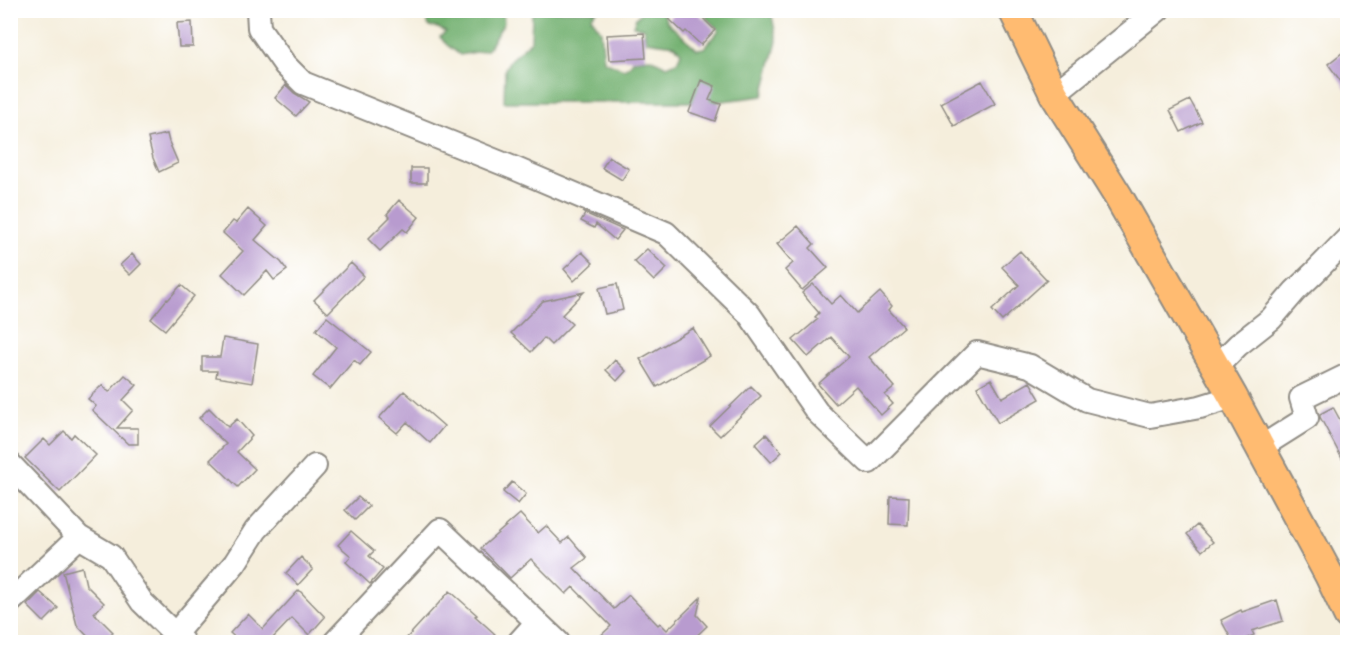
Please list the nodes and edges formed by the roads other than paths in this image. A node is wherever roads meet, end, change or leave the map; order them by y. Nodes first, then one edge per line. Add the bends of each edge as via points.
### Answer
1 (258, 10) edge
2 (1013, 10) edge
3 (1158, 10) edge
4 (1054, 94) junction
5 (1347, 238) edge
6 (1216, 367) junction
7 (1347, 375) edge
8 (1233, 397) junction
9 (1261, 447) junction
10 (10, 464) edge
11 (315, 466) dead end
12 (79, 537) junction
13 (10, 602) edge
14 (1347, 615) edge
15 (537, 622) junction
16 (179, 638) edge
17 (335, 642) edge
18 (519, 642) edge
19 (558, 642) edge

1 - 8 street via 258,28 303,83 666,233 749,314 817,412 869,462 977,353 1030,366 1087,400 1150,416
2 - 4 main road
3 - 4 street
4 - 6 main road
5 - 6 street via 1271,320
6 - 8 main road
7 - 9 street via 1301,398 1307,418
8 - 9 main road
9 - 14 main road
10 - 12 street
11 - 16 street via 256,530
12 - 13 street
12 - 16 street via 111,556 142,602
15 - 17 street via 440,530
15 - 18 street
15 - 19 street

